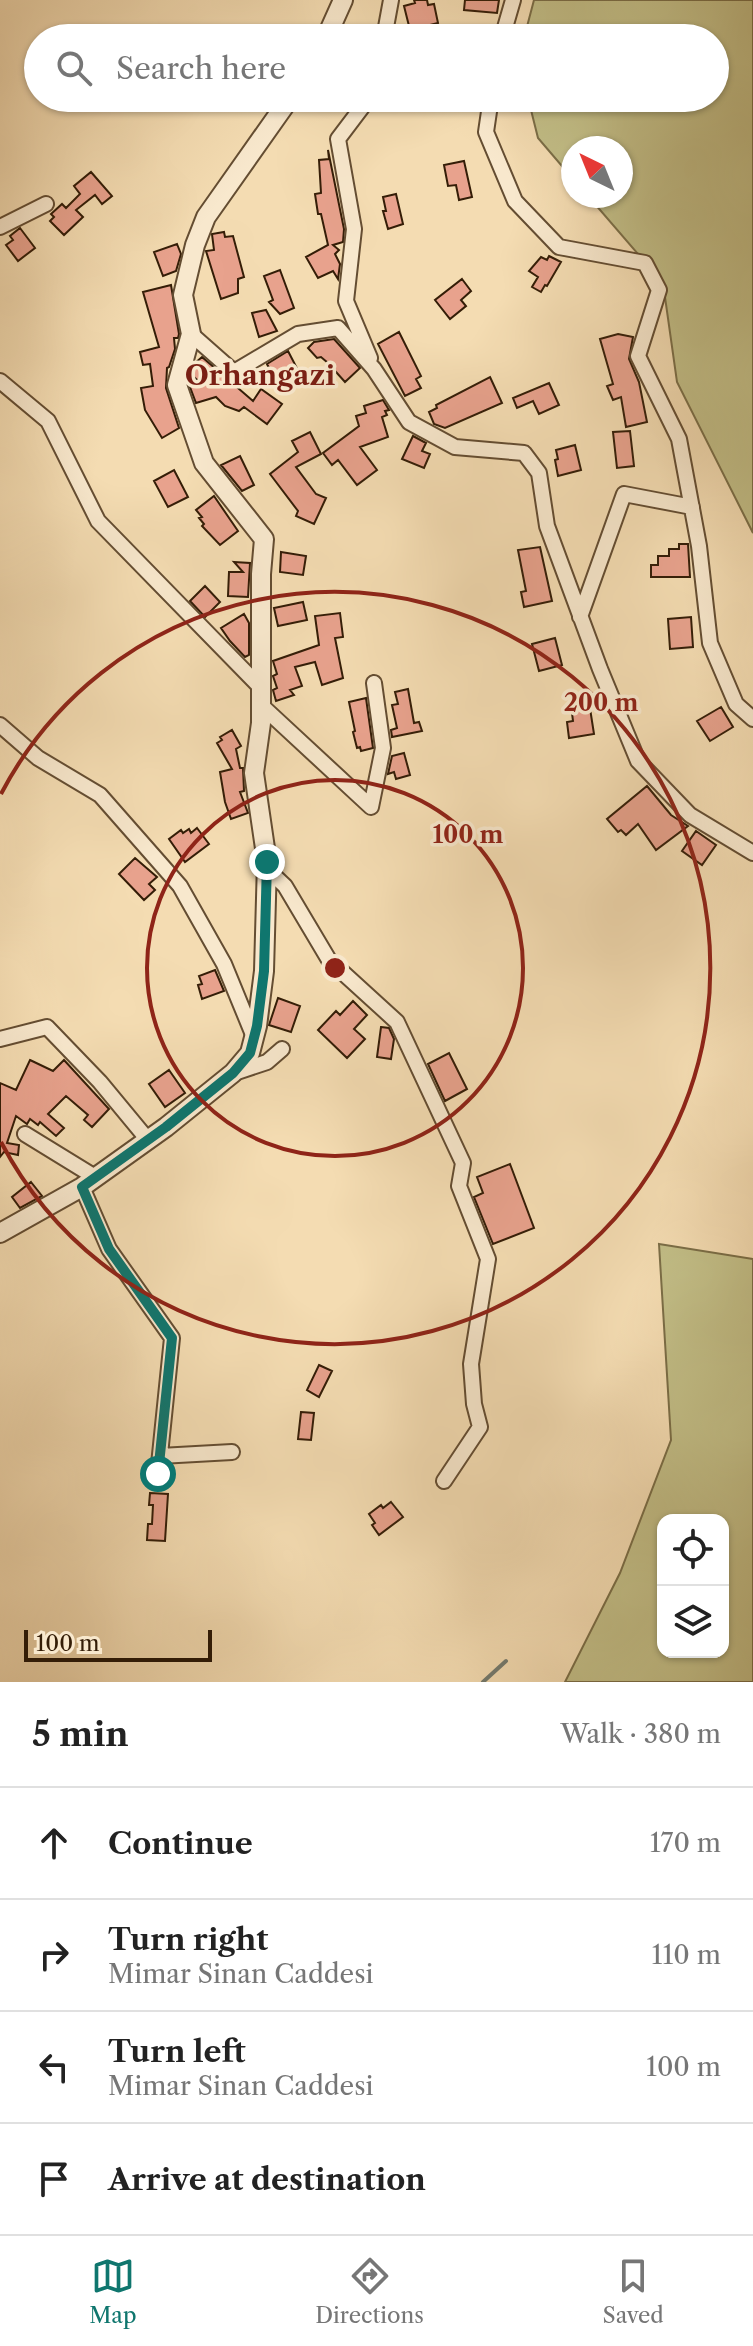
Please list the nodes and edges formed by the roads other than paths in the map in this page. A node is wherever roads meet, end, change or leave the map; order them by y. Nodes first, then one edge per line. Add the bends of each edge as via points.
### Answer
1 (343, 0) edge
2 (391, 0) edge
3 (513, 0) edge
4 (332, 24) edge
5 (387, 24) edge
6 (506, 24) edge
7 (280, 112) edge
8 (358, 112) edge
9 (489, 112) edge
10 (46, 204) dead end
11 (0, 227) edge
12 (191, 334) junction
13 (374, 369) junction
14 (0, 381) edge
15 (692, 507) junction
16 (580, 617) junction
17 (374, 683) dead end
18 (262, 698) junction
19 (753, 719) edge
20 (0, 725) edge
21 (753, 853) edge
22 (266, 868) junction
23 (254, 1037) junction
24 (0, 1039) edge
25 (282, 1049) dead end
26 (233, 1073) junction
27 (25, 1134) dead end
28 (148, 1140) junction
29 (89, 1182) junction
30 (0, 1233) edge
31 (232, 1452) dead end
32 (160, 1456) junction
33 (158, 1474) dead end
34 (444, 1481) dead end

1 - 4 street
2 - 5 street
3 - 6 street
7 - 12 street via 206,217 183,295
8 - 13 street via 338,139 354,229 346,301
9 - 15 street via 486,132 515,201 559,247 645,263 659,290 638,356 679,439
10 - 11 street
12 - 13 street via 234,372 298,334 338,328
12 - 18 street via 177,385 204,463 264,539
13 - 16 street via 409,422 455,447 524,453 539,473 547,526
14 - 18 street via 48,421 98,521
15 - 16 street via 624,494
15 - 19 street via 710,643 736,704
16 - 21 street via 638,761 690,815
17 - 18 street via 383,748 371,807
18 - 22 street via 254,773
20 - 23 street via 38,758 100,795 180,886 224,964
22 - 23 street via 264,971
22 - 34 street via 285,886 329,960 397,1022 463,1163 459,1186 488,1259 471,1364 480,1427
23 - 26 street via 250,1053
24 - 28 street via 47,1027
25 - 26 street via 267,1062
26 - 28 street
27 - 29 street
28 - 29 street
29 - 30 street
29 - 32 street via 109,1249 172,1338
31 - 32 street
32 - 33 street

